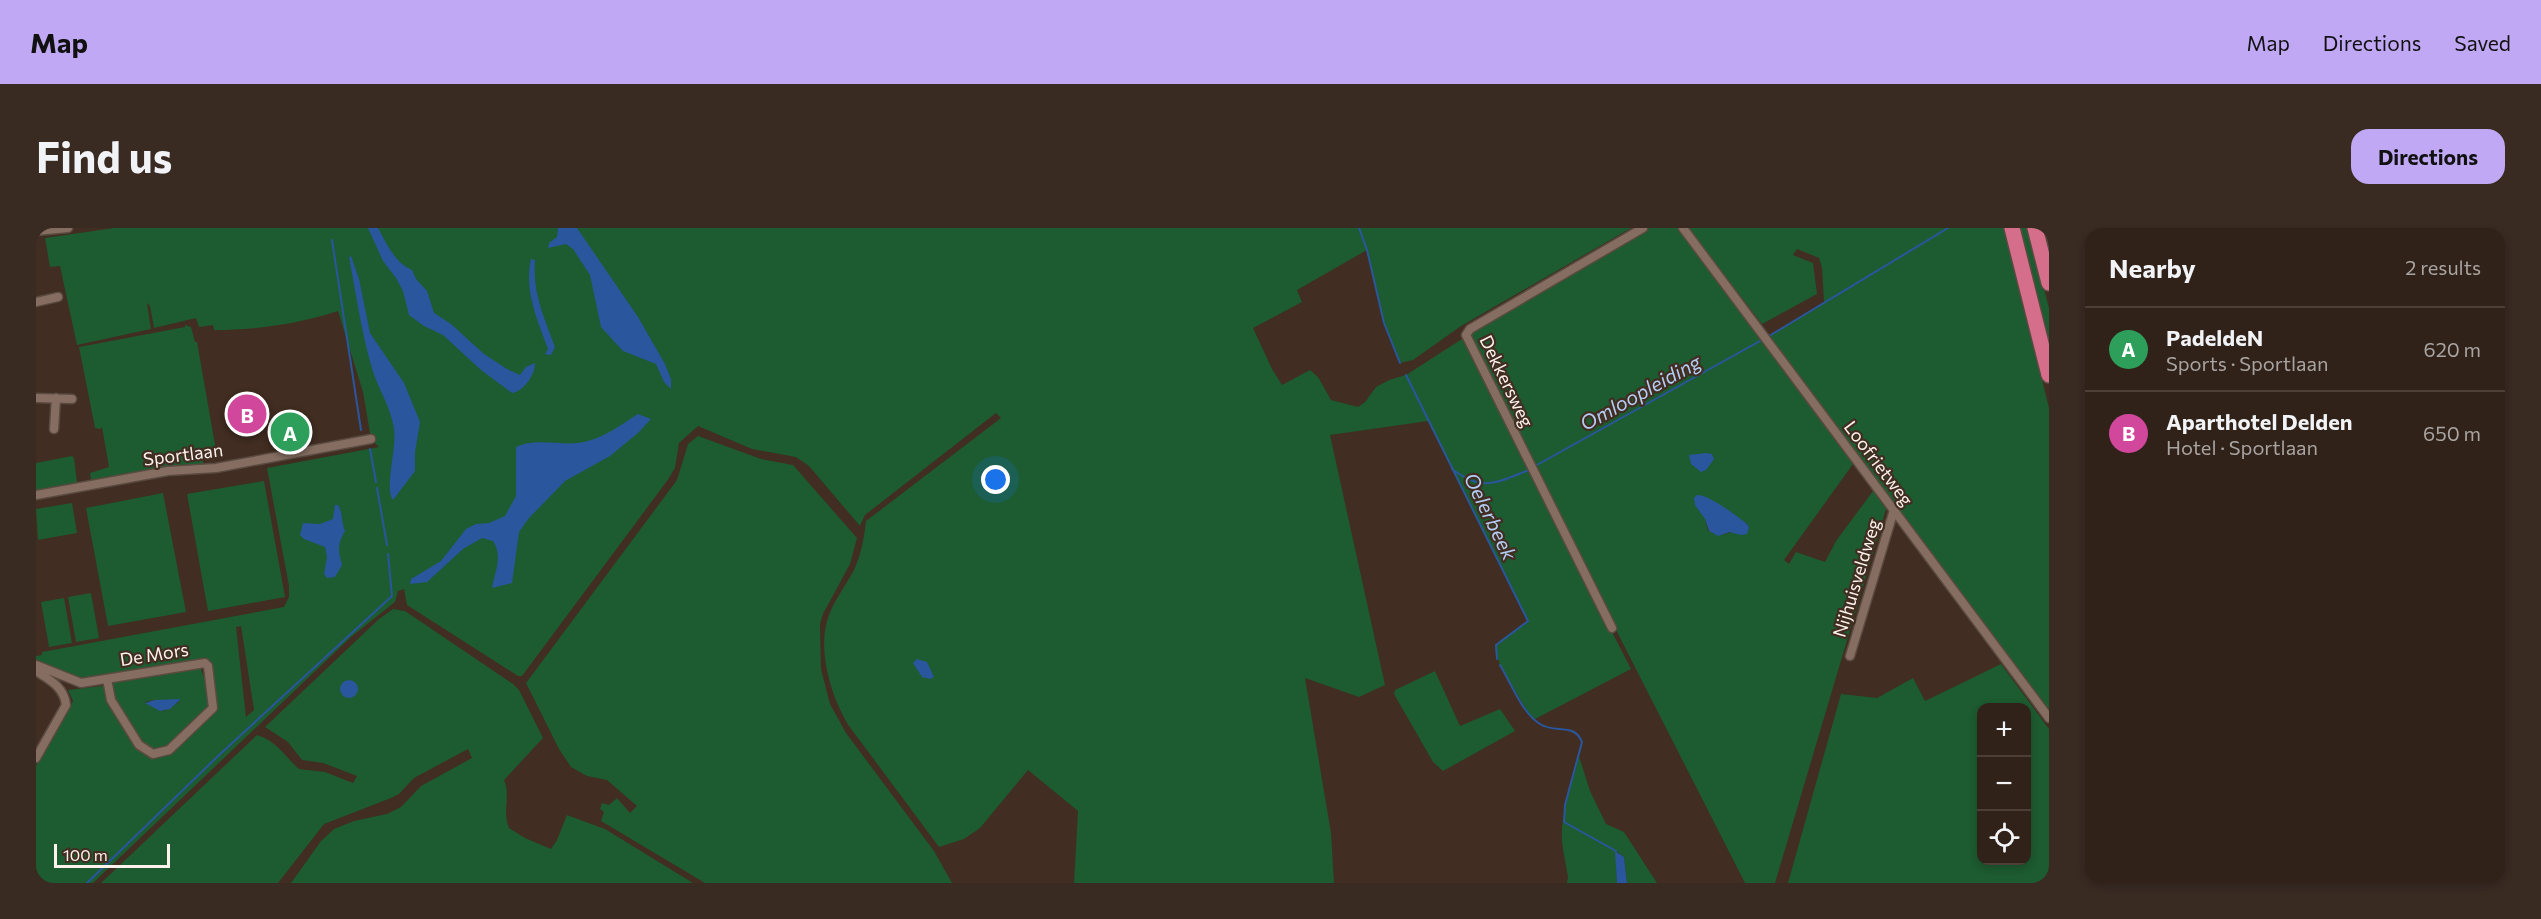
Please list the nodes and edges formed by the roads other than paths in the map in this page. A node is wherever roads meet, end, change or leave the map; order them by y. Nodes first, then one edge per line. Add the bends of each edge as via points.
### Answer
1 (68, 228) edge
2 (1643, 228) edge
3 (1683, 228) edge
4 (2012, 228) edge
5 (2035, 228) edge
6 (36, 231) edge
7 (2049, 283) edge
8 (58, 297) dead end
9 (36, 302) edge
10 (2049, 375) edge
11 (36, 398) edge
12 (56, 398) junction
13 (72, 399) dead end
14 (54, 429) dead end
15 (370, 440) dead end
16 (36, 495) edge
17 (1894, 510) junction
18 (1612, 628) dead end
19 (1850, 656) dead end
20 (36, 665) edge
21 (36, 671) edge
22 (107, 679) junction
23 (2049, 718) edge
24 (36, 758) edge

1 - 6 street
2 - 18 street, Dekkersweg via 1470,329 1466,335
3 - 17 street, Loofrietweg
4 - 10 highway
5 - 7 highway
8 - 9 street
11 - 12 street
12 - 13 street
12 - 14 street
15 - 16 street, Sportlaan
17 - 19 street, Nijhuisveldweg
17 - 23 street, Loofrietweg
20 - 22 street, De Mors via 81,683
21 - 24 street via 63,692 66,705
22 - 22 street, De Mors via 205,663 214,707 169,750 153,754 139,745 111,700

